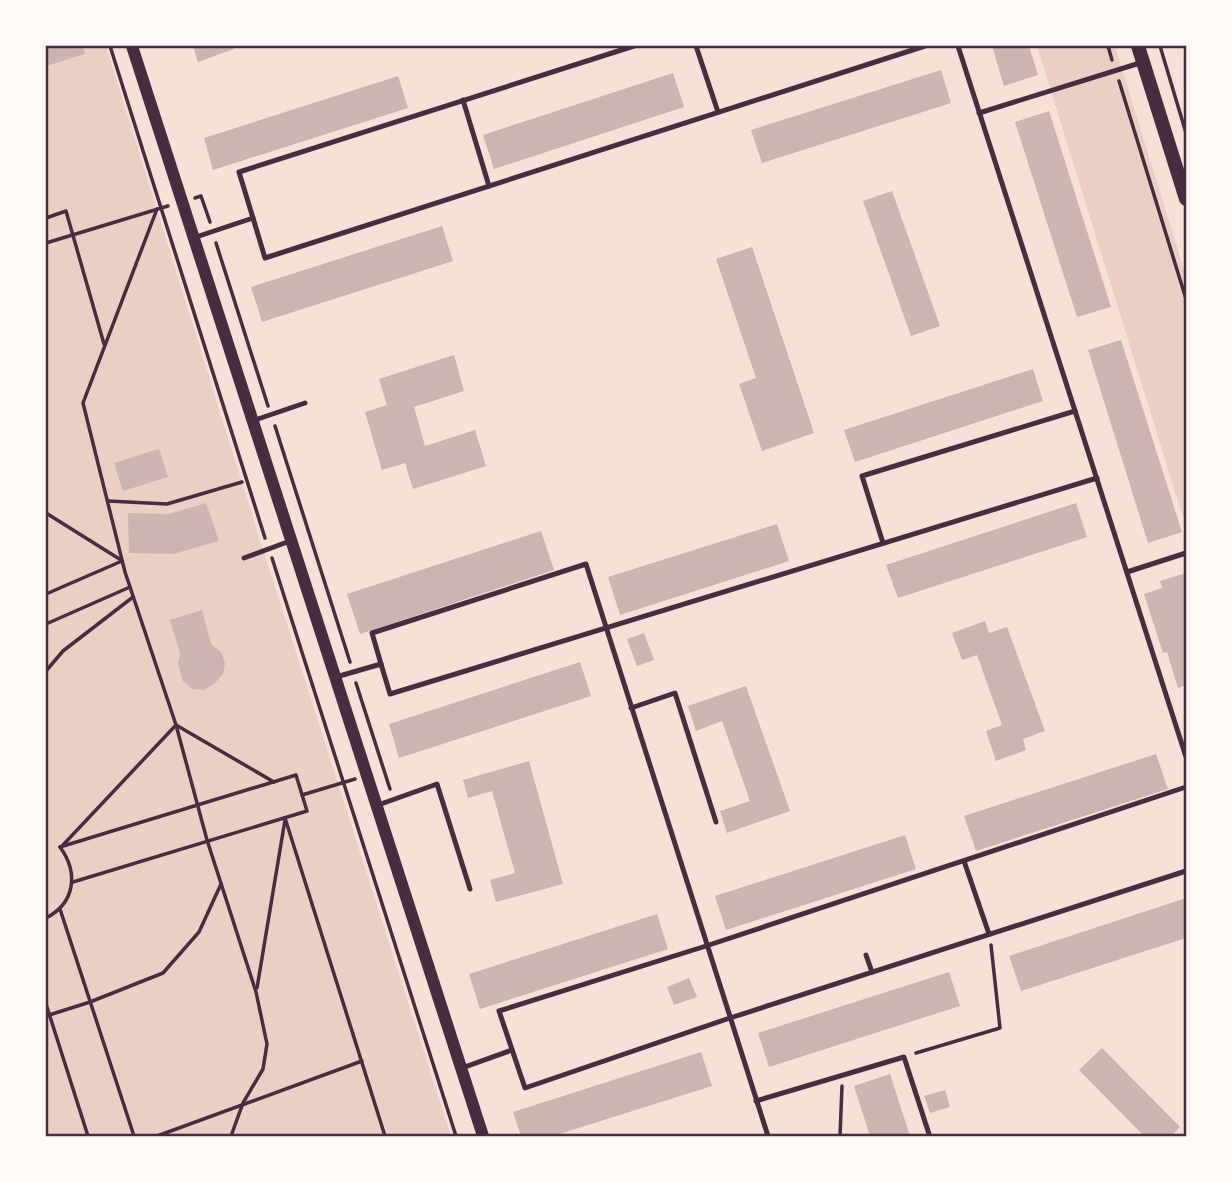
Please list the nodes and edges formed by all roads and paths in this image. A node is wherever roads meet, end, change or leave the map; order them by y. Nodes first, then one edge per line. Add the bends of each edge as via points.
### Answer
1 (110, 46) edge
2 (132, 46) edge
3 (634, 46) edge
4 (696, 46) edge
5 (925, 46) edge
6 (958, 46) edge
7 (1108, 46) edge
8 (1138, 46) edge
9 (1160, 46) edge
10 (1144, 62) junction
11 (1116, 72) junction
12 (463, 100) junction
13 (1186, 109) edge
14 (1180, 111) junction
15 (718, 112) junction
16 (979, 113) junction
17 (1186, 133) edge
18 (489, 186) junction
19 (1186, 199) edge
20 (181, 202) junction
21 (159, 209) junction
22 (46, 218) edge
23 (253, 218) junction
24 (74, 234) junction
25 (193, 239) junction
26 (46, 243) edge
27 (1186, 299) edge
28 (105, 346) junction
29 (305, 403) dead end
30 (1075, 411) junction
31 (252, 421) junction
32 (1097, 478) junction
33 (242, 482) dead end
34 (108, 501) junction
35 (46, 513) edge
36 (290, 541) junction
37 (883, 543) junction
38 (269, 549) junction
39 (1186, 553) edge
40 (244, 558) dead end
41 (122, 561) junction
42 (1127, 572) junction
43 (130, 587) junction
44 (46, 594) edge
45 (133, 597) junction
46 (46, 624) edge
47 (606, 628) junction
48 (381, 664) junction
49 (46, 671) edge
50 (334, 677) junction
51 (631, 708) junction
52 (176, 725) junction
53 (1186, 757) edge
54 (384, 769) dead end
55 (366, 775) junction
56 (274, 782) junction
57 (343, 782) junction
58 (1186, 787) edge
59 (302, 795) junction
60 (198, 805) junction
61 (377, 805) junction
62 (285, 818) junction
63 (716, 821) dead end
64 (208, 840) junction
65 (60, 847) junction
66 (964, 861) junction
67 (1186, 871) edge
68 (73, 882) junction
69 (221, 884) junction
70 (470, 889) dead end
71 (60, 909) junction
72 (46, 918) edge
73 (989, 934) junction
74 (706, 946) junction
75 (866, 955) dead end
76 (872, 972) junction
77 (256, 992) junction
78 (90, 1002) junction
79 (46, 1004) edge
80 (47, 1015) edge
81 (730, 1018) junction
82 (512, 1050) junction
83 (904, 1056) junction
84 (362, 1061) junction
85 (461, 1068) junction
86 (842, 1076) junction
87 (757, 1101) junction
88 (243, 1103) junction
89 (929, 1134) dead end
90 (88, 1136) edge
91 (134, 1136) edge
92 (157, 1136) edge
93 (231, 1136) edge
94 (385, 1136) edge
95 (456, 1136) edge
96 (483, 1136) edge
97 (768, 1136) edge
98 (840, 1136) edge

1 - 21 path
2 - 20 street
3 - 12 lane
4 - 15 lane
5 - 15 lane
6 - 16 lane
7 - 11 path
8 - 10 main road
9 - 14 path
10 - 11 lane
10 - 19 main road
11 - 16 lane
11 - 27 path
12 - 18 lane
12 - 23 lane via 239,172
13 - 14 path
14 - 17 path
15 - 18 lane
16 - 30 lane
18 - 23 lane via 265,258
20 - 21 path
20 - 25 street
21 - 24 path
21 - 28 path
21 - 38 path
22 - 24 path via 66,211
23 - 25 lane
24 - 26 path
24 - 28 path
25 - 31 street
28 - 34 path via 83,403
29 - 31 lane
30 - 32 lane
30 - 37 lane via 862,476
31 - 36 street
32 - 37 lane
32 - 42 lane
33 - 34 path via 167,504
34 - 41 path
35 - 41 path
36 - 38 lane
36 - 50 street
37 - 47 lane
38 - 40 lane
38 - 57 path
39 - 42 lane
41 - 43 path
41 - 44 path
42 - 53 lane
43 - 45 path
43 - 46 path
45 - 49 path via 63,651
45 - 52 path
47 - 48 lane via 390,694
47 - 48 lane via 586,564 372,633
47 - 51 lane
48 - 50 lane
50 - 55 street
51 - 63 lane via 675,693
51 - 74 lane
52 - 56 path
52 - 60 path
52 - 65 path
54 - 55 path
55 - 57 path
55 - 61 street
56 - 59 path via 296,775
56 - 60 path
57 - 59 path
57 - 95 path
58 - 66 lane
59 - 62 path via 307,811
60 - 64 path
60 - 65 path
61 - 70 lane via 437,784
61 - 85 street
62 - 64 path
62 - 77 path
62 - 84 path
64 - 68 path
64 - 69 path
65 - 68 path via 72,869
66 - 73 lane
66 - 74 lane
67 - 73 lane
68 - 71 path
69 - 77 path
69 - 78 path via 199,932 163,973
71 - 72 path
71 - 78 path
73 - 76 lane
73 - 83 path via 1000,1028
74 - 81 lane
74 - 82 lane via 499,1011
75 - 76 lane
76 - 81 lane
77 - 88 path via 267,1044 263,1069
78 - 80 path
78 - 91 path
79 - 80 path
80 - 90 path
81 - 82 lane via 525,1088
81 - 87 lane
82 - 85 lane
83 - 86 lane
83 - 89 lane
84 - 88 path
84 - 94 path
85 - 96 street
86 - 87 lane
86 - 98 path
87 - 97 lane
88 - 92 path
88 - 93 path

